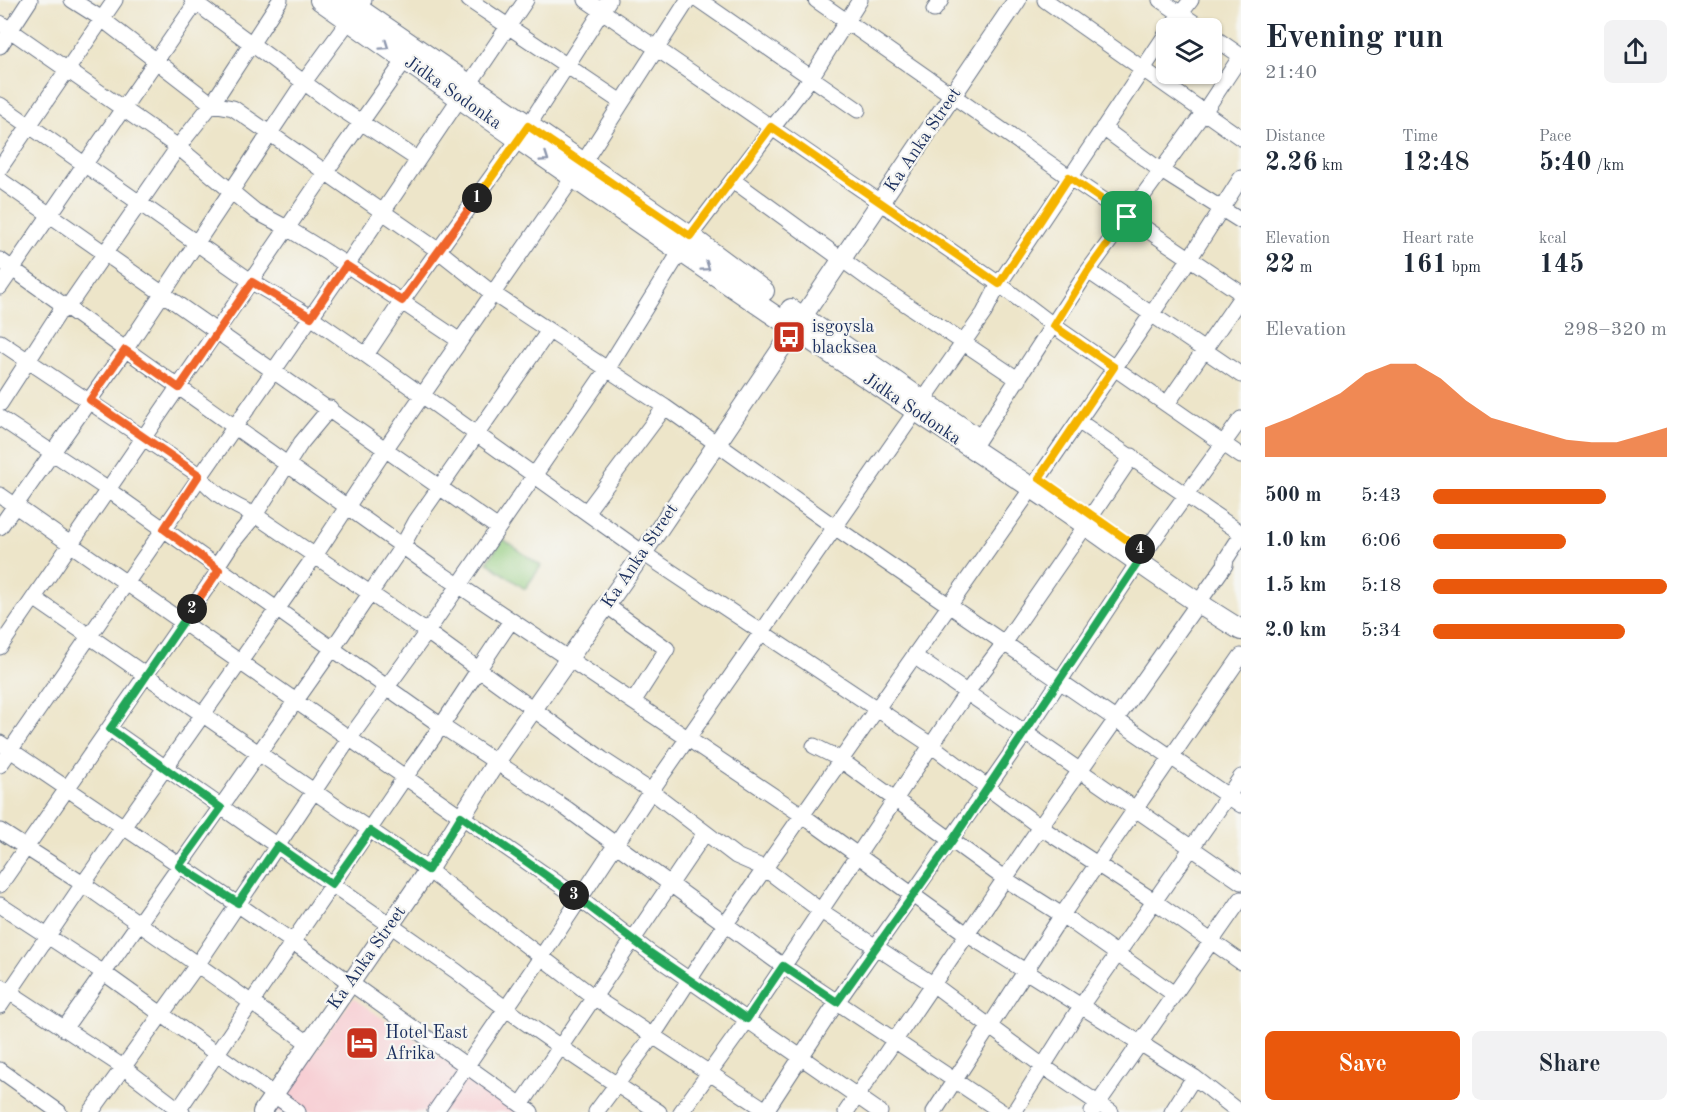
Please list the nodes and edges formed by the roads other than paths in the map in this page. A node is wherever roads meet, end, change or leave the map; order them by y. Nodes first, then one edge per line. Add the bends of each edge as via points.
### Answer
1 (30, 0) edge
2 (72, 0) edge
3 (115, 0) edge
4 (280, 0) edge
5 (320, 0) edge
6 (469, 0) edge
7 (526, 0) edge
8 (586, 0) edge
9 (688, 0) edge
10 (699, 0) edge
11 (816, 0) edge
12 (860, 0) edge
13 (1017, 0) edge
14 (1045, 0) edge
15 (1160, 0) edge
16 (1191, 0) edge
17 (195, 1) edge
18 (605, 6) edge
19 (354, 7) edge
20 (1181, 14) junction
21 (1178, 18) edge
22 (1187, 18) edge
23 (102, 19) junction
24 (847, 19) junction
25 (508, 25) junction
26 (5, 26) edge
27 (252, 42) junction
28 (1222, 43) edge
29 (0, 46) edge
30 (657, 47) junction
31 (1156, 48) edge
32 (156, 60) junction
33 (405, 60) junction
34 (567, 65) junction
35 (1141, 68) junction
36 (68, 69) junction
37 (812, 76) junction
38 (304, 82) junction
39 (464, 92) junction
40 (953, 94) junction
41 (621, 102) junction
42 (212, 104) junction
43 (0, 105) edge
44 (124, 108) junction
45 (858, 110) dead end
46 (1204, 112) junction
47 (361, 120) junction
48 (28, 125) junction
49 (771, 127) junction
50 (1102, 129) junction
51 (523, 133) junction
52 (269, 134) junction
53 (1241, 138) edge
54 (178, 147) junction
55 (417, 159) junction
56 (86, 164) junction
57 (0, 168) edge
58 (578, 170) junction
59 (1160, 170) junction
60 (325, 173) junction
61 (1069, 177) junction
62 (1241, 178) edge
63 (0, 180) edge
64 (734, 181) junction
65 (231, 189) junction
66 (139, 201) junction
67 (881, 203) junction
68 (1222, 208) junction
69 (382, 212) junction
70 (52, 214) junction
71 (1127, 217) junction
72 (1241, 221) edge
73 (287, 228) junction
74 (196, 243) junction
75 (686, 243) junction
76 (439, 251) junction
77 (105, 253) junction
78 (842, 257) junction
79 (1190, 258) junction
80 (6, 265) edge
81 (346, 265) junction
82 (1088, 271) junction
83 (252, 282) junction
84 (999, 284) junction
85 (0, 287) edge
86 (1241, 292) edge
87 (163, 293) junction
88 (492, 293) junction
89 (1241, 297) edge
90 (402, 301) junction
91 (67, 308) junction
92 (1151, 312) junction
93 (311, 317) junction
94 (800, 323) junction
95 (1054, 326) junction
96 (217, 332) junction
97 (548, 332) junction
98 (460, 341) junction
99 (0, 342) edge
100 (962, 342) junction
101 (1204, 348) junction
102 (125, 350) junction
103 (366, 355) junction
104 (28, 360) junction
105 (1114, 367) junction
106 (608, 368) junction
107 (273, 371) junction
108 (1241, 375) edge
109 (1018, 380) junction
110 (179, 388) junction
111 (423, 395) junction
112 (90, 400) junction
113 (0, 404) edge
114 (1167, 404) junction
115 (665, 406) junction
116 (919, 406) junction
117 (330, 408) junction
118 (0, 418) edge
119 (1241, 419) edge
120 (1078, 421) junction
121 (235, 425) junction
122 (476, 434) junction
123 (144, 436) junction
124 (978, 440) junction
125 (717, 442) junction
126 (1224, 445) junction
127 (386, 448) junction
128 (52, 454) junction
129 (1132, 456) junction
130 (1241, 456) edge
131 (288, 467) junction
132 (534, 474) junction
133 (199, 475) junction
134 (1035, 483) junction
135 (439, 487) junction
136 (108, 489) junction
137 (0, 495) edge
138 (1188, 496) junction
139 (16, 506) junction
140 (347, 507) junction
141 (587, 511) junction
142 (255, 515) junction
143 (1089, 520) junction
144 (0, 527) edge
145 (498, 528) junction
146 (836, 528) junction
147 (164, 529) junction
148 (1241, 534) edge
149 (69, 543) junction
150 (403, 545) junction
151 (643, 553) junction
152 (314, 557) junction
153 (1142, 557) junction
154 (219, 570) junction
155 (125, 583) junction
156 (459, 584) junction
157 (369, 593) junction
158 (34, 597) junction
159 (1200, 599) junction
160 (950, 604) junction
161 (606, 605) junction
162 (276, 610) junction
163 (1241, 618) edge
164 (511, 621) junction
165 (182, 623) junction
166 (1241, 630) edge
167 (427, 632) junction
168 (762, 634) junction
169 (89, 636) junction
170 (1005, 642) junction
171 (0, 647) edge
172 (333, 648) junction
173 (914, 656) junction
174 (1241, 656) edge
175 (569, 659) junction
176 (240, 663) junction
177 (478, 669) junction
178 (146, 675) junction
179 (1058, 681) junction
180 (388, 687) junction
181 (967, 692) junction
182 (295, 701) junction
183 (633, 702) junction
184 (535, 708) junction
185 (876, 708) junction
186 (202, 714) junction
187 (1116, 719) junction
188 (443, 727) junction
189 (110, 729) junction
190 (1024, 735) junction
191 (348, 739) junction
192 (687, 740) junction
193 (931, 745) junction
194 (814, 746) dead end
195 (5, 747) edge
196 (258, 753) junction
197 (1169, 757) junction
198 (496, 762) junction
199 (840, 762) junction
200 (0, 765) edge
201 (165, 767) junction
202 (1079, 772) junction
203 (405, 777) junction
204 (1241, 777) edge
205 (67, 789) junction
206 (986, 789) junction
207 (313, 791) junction
208 (651, 791) junction
209 (1227, 796) junction
210 (894, 798) junction
211 (1241, 806) edge
212 (221, 808) junction
213 (1135, 811) junction
214 (461, 816) junction
215 (801, 816) junction
216 (124, 826) junction
217 (1040, 828) junction
218 (0, 831) edge
219 (370, 831) junction
220 (705, 833) junction
221 (952, 841) junction
222 (616, 845) junction
223 (277, 846) junction
224 (1190, 848) junction
225 (25, 849) junction
226 (856, 855) junction
227 (179, 866) junction
228 (1098, 866) junction
229 (764, 868) junction
230 (428, 870) junction
231 (1005, 879) junction
232 (1241, 882) edge
233 (83, 884) junction
234 (332, 884) junction
235 (0, 885) edge
236 (670, 885) junction
237 (914, 894) junction
238 (580, 899) junction
239 (1241, 899) edge
240 (1154, 901) junction
241 (238, 903) junction
242 (0, 905) edge
243 (821, 911) junction
244 (1062, 915) junction
245 (139, 925) junction
246 (390, 925) junction
247 (725, 925) junction
248 (968, 935) junction
249 (47, 936) junction
250 (633, 940) junction
251 (293, 942) junction
252 (1212, 942) junction
253 (875, 948) junction
254 (1118, 955) junction
255 (542, 956) junction
256 (1241, 962) edge
257 (196, 965) junction
258 (783, 966) junction
259 (1026, 971) junction
260 (104, 973) junction
261 (690, 981) junction
262 (351, 983) junction
263 (934, 985) junction
264 (1174, 994) junction
265 (3, 995) edge
266 (595, 998) junction
267 (837, 1002) junction
268 (251, 1004) junction
269 (1081, 1006) junction
270 (506, 1010) junction
271 (161, 1013) junction
272 (747, 1019) junction
273 (989, 1026) junction
274 (64, 1029) junction
275 (652, 1037) junction
276 (896, 1041) junction
277 (307, 1042) junction
278 (1139, 1044) junction
279 (561, 1047) junction
280 (218, 1054) junction
281 (800, 1058) junction
282 (465, 1066) junction
283 (123, 1067) junction
284 (1044, 1067) junction
285 (0, 1071) edge
286 (709, 1071) junction
287 (1194, 1077) junction
288 (957, 1080) junction
289 (615, 1085) junction
290 (274, 1094) junction
291 (857, 1096) junction
292 (1095, 1107) edge
293 (526, 1109) edge
294 (179, 1111) edge
295 (766, 1111) edge
296 (59, 1112) edge
297 (91, 1112) edge
298 (262, 1112) edge
299 (298, 1112) edge
300 (435, 1112) edge
301 (596, 1112) edge
302 (660, 1112) edge
303 (681, 1112) edge
304 (846, 1112) edge
305 (880, 1112) edge
306 (934, 1112) edge
307 (1002, 1112) edge
308 (1014, 1112) edge
309 (1111, 1112) edge
310 (1172, 1112) edge
311 (1239, 1112) edge

1 - 26 street
2 - 23 street
3 - 23 street
4 - 27 street
5 - 19 main road, Jidka Sodonka
6 - 25 street
7 - 25 street
8 - 18 street
9 - 30 street
10 - 37 street
11 - 24 street
12 - 24 street
13 - 40 street, Ka Anka Street
14 - 35 street
15 - 20 street
16 - 20 street
17 - 27 street
17 - 32 street
18 - 30 street
18 - 34 street
19 -> 33 main road, Jidka Sodonka
19 - 38 street
19 - 39 main road, Jidka Sodonka
20 - 21 street
20 - 22 street
23 - 32 street
23 - 36 street
24 - 37 street
24 - 40 street
25 - 34 street
25 - 39 street
26 - 29 street
26 - 36 street
27 - 38 street
27 - 42 street
28 - 46 street via 1241,56
30 - 41 street
30 - 49 street
31 - 35 street
32 - 42 street
32 - 44 street
33 - 39 main road, Jidka Sodonka
33 - 47 street
34 - 41 street
34 - 51 street
35 - 46 street
35 - 50 street
36 - 44 street
36 - 48 street
37 - 45 street
37 - 49 street
38 - 47 street
38 - 52 street
39 - 51 main road, Jidka Sodonka
39 - 55 street
40 - 61 street
40 - 67 street, Ka Anka Street
41 - 58 street
42 - 52 street via 233,108
42 - 54 street
43 - 48 street
44 - 54 street
44 - 56 street
46 - 53 street
46 - 59 street
47 - 55 street
47 - 60 street
48 - 56 street
48 - 57 street
49 - 64 street
49 - 67 street
50 - 59 street
50 - 61 street
51 - 58 main road, Jidka Sodonka
51 - 76 street
52 - 60 street
52 - 65 street
54 - 65 street
54 - 66 street
55 - 69 street
56 - 66 street
56 - 70 street
58 - 75 main road, Jidka Sodonka
58 - 88 street
59 - 68 street
59 - 71 street
60 - 69 street
60 - 73 street
61 - 71 street
61 - 84 street
62 - 68 street
63 - 70 street
64 - 75 street
64 - 78 street
65 - 73 street via 255,211
65 - 74 street
66 - 74 street
66 - 77 street
67 - 78 street, Ka Anka Street
67 - 84 street
68 - 72 street
68 - 79 street
69 - 76 street
69 - 81 street
70 - 77 street
70 - 80 street
71 - 79 street
71 - 82 street
73 - 81 street
73 - 83 street
74 - 83 street
74 - 87 street
75 - 94 main road, Jidka Sodonka
75 - 106 street
76 - 88 street
76 - 90 street
77 - 87 street
77 - 91 street
78 - 94 street, Ka Anka Street
78 - 100 street
79 - 86 street
79 - 92 street
80 - 85 street
80 - 91 street
81 - 90 street
81 - 93 street
82 - 92 street
82 - 95 street
83 - 93 street
83 - 96 street
84 - 95 street
84 - 100 street
87 - 96 street
87 - 102 street
88 - 97 street
88 - 98 street
89 - 101 street
90 - 98 street
90 - 103 street
91 - 102 street
91 - 104 street via 59,313
92 - 101 street
92 - 105 street
93 - 103 street
93 - 107 street
94 - 116 main road, Jidka Sodonka
94 - 125 street, Ka Anka Street
95 - 105 street
95 - 109 street
96 - 107 street
96 - 110 street
97 - 106 street
97 - 122 street
98 - 111 street
99 - 104 street
100 - 109 street
100 - 116 street
101 - 108 street
101 - 114 street
102 - 110 street
102 - 112 street
103 - 111 street
104 - 112 street
104 - 113 street
105 - 114 street
105 - 120 street
106 - 115 street
106 - 132 street
107 - 117 street
107 - 121 street
109 - 124 street
110 - 121 street
110 - 123 street
111 - 122 street
111 - 127 street
112 - 123 street
112 - 128 street
114 - 126 street
115 - 125 street
115 - 141 street
116 - 124 main road, Jidka Sodonka
116 - 134 main road, Jidka Sodonka
116 - 146 street
117 - 127 street
117 - 131 street via 301,443
118 - 128 street
119 - 126 street
120 - 129 street
120 - 134 street
121 - 131 street
121 - 133 street
122 - 132 street
122 - 135 street
123 - 133 street
123 - 136 street
124 - 134 main road, Jidka Sodonka
125 - 146 street
125 - 151 street, Ka Anka Street
126 - 130 street
126 - 138 street
127 - 135 street
127 - 140 street
128 - 136 street
128 - 139 street
129 - 138 street
129 - 143 street
131 - 140 street
131 - 142 street
132 - 141 street
132 - 145 street
133 - 142 street via 209,488 234,506
133 - 147 street
134 - 143 main road, Jidka Sodonka
134 - 160 street
135 - 145 street
135 - 150 street
136 - 147 street
136 - 149 street
137 - 139 street
138 - 148 street
138 - 153 street
139 - 144 street
139 - 149 street
140 - 150 street
140 - 152 street
141 - 151 street
142 - 152 street
142 - 154 street via 232,543 219,563
143 - 153 main road, Jidka Sodonka
143 - 170 street
145 - 156 street
146 - 160 street
146 - 168 street
147 - 154 street
147 - 155 street
148 - 159 street
149 - 155 street
149 - 158 street
150 - 156 street
150 - 157 street
151 - 161 street, Ka Anka Street
151 - 168 street
152 - 157 street
152 - 162 street
153 - 159 main road, Jidka Sodonka
153 - 179 street
154 - 162 street
154 - 165 street
155 - 165 street
155 - 169 street
156 - 164 street
156 - 167 street
157 - 167 street
157 - 172 street
158 - 169 street
158 - 171 street
159 - 163 main road, Jidka Sodonka
159 - 166 main road, Jidka Sodonka
159 - 187 street
160 - 170 street
160 - 173 street
161 - 175 street, Ka Anka Street
161 - 183 street via 667,649
162 - 172 street
162 - 176 street
164 - 175 street
164 - 177 street
165 - 176 street
165 - 178 street
167 - 177 street
167 - 180 street
168 - 185 street
168 - 192 street
169 - 178 street
169 - 195 street
170 - 179 street
170 - 181 street
172 - 180 street
172 - 182 street
173 - 181 street
173 - 185 street
174 - 197 street
175 - 183 street
175 - 184 street, Ka Anka Street
176 - 182 street
176 - 186 street
177 - 184 street
177 - 188 street
178 - 186 street
178 - 189 street
179 - 187 street
179 - 190 street
180 - 188 street
180 - 191 street
181 - 190 street
181 - 193 street
182 - 191 street
182 - 196 street
183 - 192 street
184 - 198 street, Ka Anka Street
184 - 208 street
185 - 193 street
185 - 199 street
186 - 196 street
186 - 201 street
187 - 197 street
187 - 202 street
188 - 198 street
188 - 203 street
189 - 201 street
189 - 205 street
190 - 202 street
190 - 206 street
191 - 203 street
191 - 207 street
192 - 208 street
192 - 215 street
193 - 206 street
193 - 210 street
194 - 199 street
195 - 200 street
195 - 205 street
196 - 207 street
196 - 212 street
197 - 209 street
197 - 213 street
198 - 214 street, Ka Anka Street
198 - 222 street
199 - 210 street
199 - 215 street
201 - 212 street
201 - 216 street
202 - 213 street
202 - 217 street
203 - 214 street
203 - 219 street
204 - 209 street
205 - 216 street
205 - 225 street
206 - 217 street
206 - 221 street
207 - 219 street
207 - 223 street
208 - 220 street
208 - 222 street
209 - 211 street
209 - 224 street
210 - 221 street
210 - 226 street
212 - 223 street
212 - 227 street
213 - 224 street
213 - 228 street
214 - 230 street, Ka Anka Street
214 - 238 street
215 - 226 street
215 - 229 street
216 - 227 street
216 - 233 street
217 - 228 street
217 - 231 street
218 - 225 street
219 - 230 street
219 - 234 street
220 - 229 street via 736,856
220 - 236 street
221 - 231 street
221 - 237 street
222 - 236 street
222 - 238 street
223 - 234 street
223 - 241 street
224 - 232 street
224 - 240 street
225 - 233 street
225 - 235 street
226 - 237 street
226 - 243 street
227 - 241 street
227 - 245 street
228 - 240 street
228 - 244 street
229 - 243 street
229 - 247 street
230 - 246 street, Ka Anka Street
230 - 255 street
231 - 244 street
231 - 248 street
233 - 245 street
233 - 249 street
234 - 246 street
234 - 251 street
236 - 247 street
236 - 250 street
237 - 248 street
237 - 253 street
238 - 250 street
238 - 255 street
239 - 252 street
240 - 252 street
240 - 254 street
241 - 251 street
241 - 257 street
242 - 249 street
243 - 253 street
243 - 258 street
244 - 254 street
244 - 259 street
245 - 257 street
245 - 260 street
246 - 262 street, Ka Anka Street
246 - 270 street
247 - 258 street
247 - 261 street
248 - 259 street
248 - 263 street
249 - 260 street
249 - 265 street
250 - 261 street
250 - 266 street
251 - 262 street
251 - 268 street
252 - 256 street
252 - 264 street
253 - 263 street
253 - 267 street
254 - 264 street
254 - 269 street
255 - 266 street
255 - 270 street
257 - 268 street
257 - 271 street
258 - 267 street
258 - 272 street
259 - 269 street
259 - 273 street
260 - 271 street
260 - 274 street
261 - 272 street
261 - 275 street
262 - 277 street, Ka Anka Street
262 - 282 street
263 - 273 street
263 - 276 street
264 - 278 street
265 - 274 street
266 - 275 street
266 - 279 street
267 - 276 street
267 - 281 street
268 - 277 street
268 - 280 street
269 - 278 street
269 - 284 street
270 - 279 street
270 - 282 street
271 - 280 street
271 - 283 street
272 - 281 street
272 - 286 street
273 - 284 street
273 - 288 street
274 - 283 street
275 - 286 street
275 - 289 street
276 - 288 street
276 - 291 street
277 - 290 street, Ka Anka Street
278 - 287 street
278 - 292 street
279 - 289 street
279 - 293 street
280 - 290 street
280 - 294 street
281 - 291 street
281 - 295 street
282 - 293 street
282 - 300 street
283 - 294 street
283 - 297 street
284 - 292 street
284 - 308 street
285 - 296 street
286 - 295 street
286 - 303 street
287 - 310 street
287 - 311 street
288 - 306 street
288 - 307 street
289 - 301 street
289 - 302 street
290 - 298 street, Ka Anka Street
290 - 299 street
291 - 304 street
291 - 305 street
292 - 309 street

